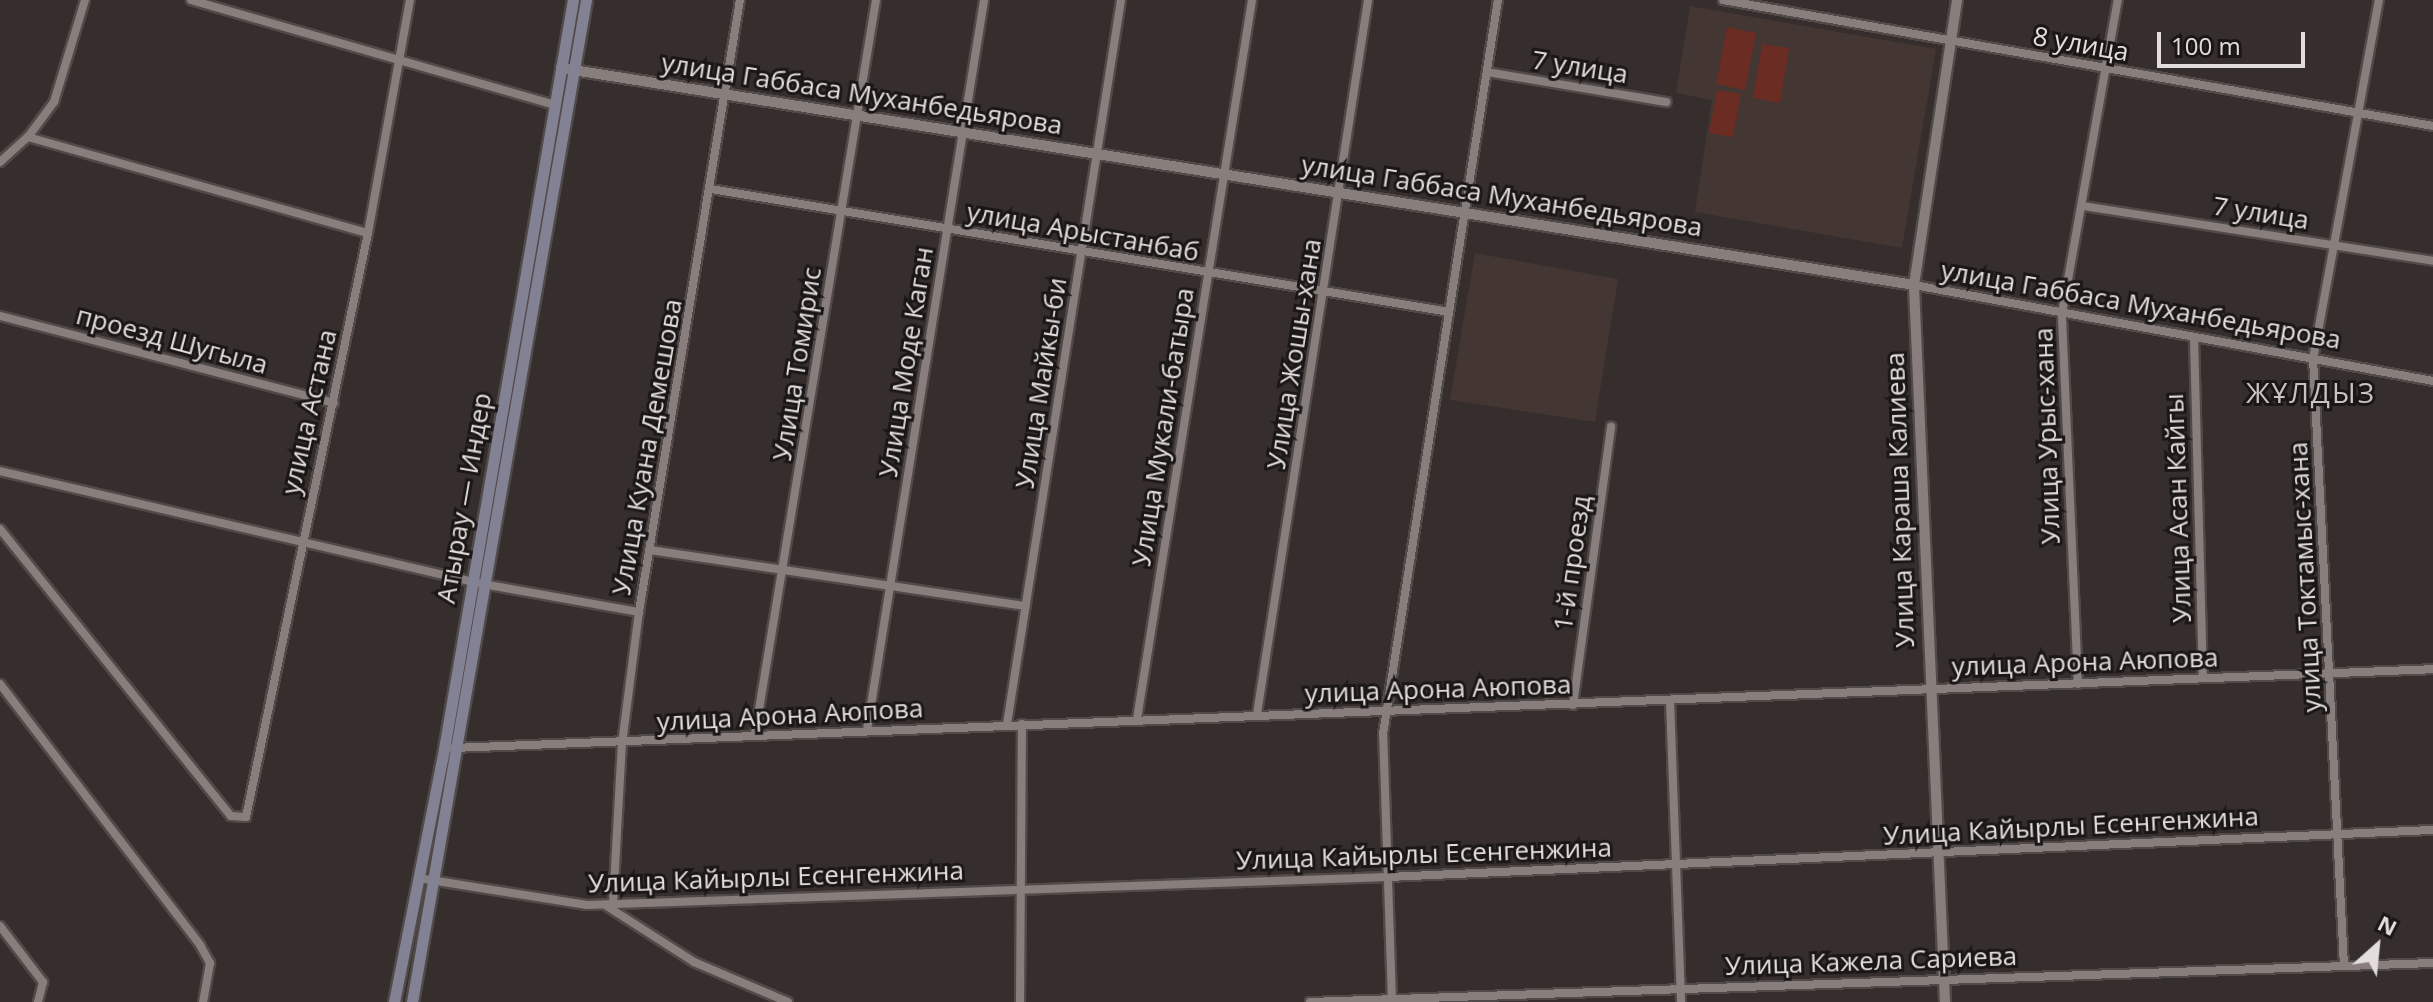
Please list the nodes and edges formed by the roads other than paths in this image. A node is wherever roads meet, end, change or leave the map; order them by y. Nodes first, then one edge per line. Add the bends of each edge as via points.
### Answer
1 (85, 0) edge
2 (191, 0) edge
3 (410, 0) edge
4 (573, 0) edge
5 (586, 0) edge
6 (740, 0) edge
7 (876, 0) edge
8 (984, 0) edge
9 (1121, 0) edge
10 (1252, 0) edge
11 (1368, 0) edge
12 (1498, 0) edge
13 (1723, 0) edge
14 (1957, 0) edge
15 (2118, 0) edge
16 (2379, 0) edge
17 (1952, 42) junction
18 (400, 59) junction
19 (567, 69) junction
20 (2109, 69) junction
21 (1487, 72) junction
22 (726, 95) junction
23 (1667, 102) dead end
24 (555, 105) junction
25 (2358, 113) junction
26 (859, 116) junction
27 (2433, 126) edge
28 (963, 132) junction
29 (28, 137) junction
30 (1097, 153) junction
31 (0, 162) edge
32 (1223, 173) junction
33 (711, 189) junction
34 (1340, 192) junction
35 (2083, 206) junction
36 (843, 209) junction
37 (1465, 211) junction
38 (947, 228) junction
39 (368, 233) junction
40 (2334, 244) junction
41 (1080, 249) junction
42 (2433, 261) edge
43 (1207, 274) junction
44 (1914, 285) junction
45 (1325, 292) junction
46 (1449, 312) junction
47 (2062, 313) junction
48 (0, 316) edge
49 (2194, 337) junction
50 (2313, 359) junction
51 (2433, 381) edge
52 (334, 403) junction
53 (1611, 427) dead end
54 (0, 471) edge
55 (0, 529) edge
56 (300, 540) junction
57 (650, 550) junction
58 (782, 572) junction
59 (477, 583) junction
60 (890, 587) junction
61 (1026, 606) junction
62 (639, 612) junction
63 (2433, 669) edge
64 (2331, 672) junction
65 (2203, 678) junction
66 (0, 684) edge
67 (2078, 684) junction
68 (1928, 689) junction
69 (1670, 700) junction
70 (1573, 705) junction
71 (1386, 713) junction
72 (1257, 714) junction
73 (1137, 719) junction
74 (1007, 724) junction
75 (1022, 724) junction
76 (867, 730) junction
77 (755, 734) junction
78 (622, 744) junction
79 (457, 748) junction
80 (444, 749) junction
81 (2433, 830) edge
82 (2339, 834) junction
83 (1935, 853) junction
84 (1674, 864) junction
85 (1388, 877) junction
86 (418, 878) junction
87 (434, 881) junction
88 (1019, 888) junction
89 (609, 904) junction
90 (0, 926) edge
91 (2433, 963) edge
92 (2344, 966) junction
93 (1943, 978) junction
94 (1681, 988) junction
95 (1392, 1000) edge
96 (38, 1002) edge
97 (203, 1002) edge
98 (394, 1002) edge
99 (412, 1002) edge
100 (788, 1002) edge
101 (1020, 1002) edge
102 (1310, 1002) edge
103 (1681, 1002) edge
104 (1945, 1002) edge

1 - 29 street via 54,102
2 - 18 street
3 - 18 street, улица Астана
4 - 19 main road, Атырау — Индер
5 - 19 main road, Атырау — Индер
6 - 22 street, Улица Куана Демешова
7 - 26 street, Улица Томирис
8 - 28 street, Улица Моде Каган
9 - 30 street, Улица Майкы-би
10 - 32 street, Улица Мукали-батыра
11 - 34 street, Улица Жошы-хана
12 - 21 street
13 - 17 street, 8 улица
14 - 17 street, Улица Караша Калиева
15 - 20 street, Улица Урыс-хана
16 - 25 street, улица Токтамыс-хана
17 - 20 street, 8 улица
17 - 44 street, Улица Караша Калиева
18 - 24 street
18 - 39 street, улица Астана
19 - 22 street, улица Габбаса Муханбедьярова
19 - 24 main road, Атырау — Индер
19 - 59 main road, Атырау — Индер
20 - 25 street, 8 улица
20 - 35 street, Улица Урыс-хана
21 - 23 street, 7 улица
21 - 37 street
22 - 26 street, улица Габбаса Муханбедьярова
22 - 33 street, Улица Куана Демешова
24 - 59 main road, Атырау — Индер
25 - 27 street, 8 улица
25 - 40 street, улица Токтамыс-хана
26 - 28 street, улица Габбаса Муханбедьярова
26 - 36 street, Улица Томирис
28 - 30 street, улица Габбаса Муханбедьярова
28 - 38 street, Улица Моде Каган
29 - 31 street
29 - 39 street
30 - 32 street, улица Габбаса Муханбедьярова
30 - 41 street, Улица Майкы-би
32 - 34 street, улица Габбаса Муханбедьярова
32 - 43 street, Улица Мукали-батыра
33 - 36 street, улица Арыстанбаб
33 - 57 street, Улица Куана Демешова
34 - 37 street, улица Габбаса Муханбедьярова
34 - 45 street, Улица Жошы-хана
35 - 40 street, 7 улица
35 - 47 street, Улица Урыс-хана
36 - 38 street, улица Арыстанбаб
36 - 58 street, Улица Томирис
37 - 44 street, улица Габбаса Муханбедьярова
37 - 46 street
38 - 41 street, улица Арыстанбаб
38 - 60 street, Улица Моде Каган
39 - 52 street, улица Астана
40 - 42 street, 7 улица
40 - 50 street, улица Токтамыс-хана
41 - 43 street, улица Арыстанбаб
41 - 61 street, Улица Майкы-би
43 - 45 street, улица Арыстанбаб
43 - 73 street, Улица Мукали-батыра
44 - 47 street, улица Габбаса Муханбедьярова
44 - 68 street, Улица Караша Калиева
45 - 46 street, улица Арыстанбаб
45 - 72 street, Улица Жошы-хана
46 - 71 street
47 - 49 street, улица Габбаса Муханбедьярова
47 - 67 street, Улица Урыс-хана
48 - 52 street, проезд Шугыла
49 - 50 street, улица Габбаса Муханбедьярова
49 - 65 street, Улица Асан Кайгы
50 - 51 street, улица Габбаса Муханбедьярова
50 - 64 street, улица Токтамыс-хана
52 - 56 street, улица Астана
53 - 70 street, 1-й проезд
54 - 56 street
55 - 56 street, улица Астана via 231,816 246,817
56 - 59 street
57 - 58 street
57 - 62 street, Улица Куана Демешова
58 - 60 street
58 - 77 street, Улица Томирис
59 - 62 street
59 - 79 main road, Атырау — Индер
59 - 80 main road, Атырау — Индер
60 - 61 street
60 - 76 street, Улица Моде Каган
61 - 74 street, Улица Майкы-би
62 - 78 street, Улица Куана Демешова
63 - 64 street, улица Арона Аюпова
64 - 65 street, улица Арона Аюпова
64 - 82 street, улица Токтамыс-хана
65 - 67 street, улица Арона Аюпова
66 - 97 street via 200,945 210,963
67 - 68 street, улица Арона Аюпова
68 - 69 street, улица Арона Аюпова
68 - 83 street, Улица Караша Калиева
69 - 70 street, улица Арона Аюпова
69 - 84 street
70 - 71 street, улица Арона Аюпова
71 - 72 street, улица Арона Аюпова
71 - 85 street
72 - 73 street, улица Арона Аюпова
73 - 75 street, улица Арона Аюпова
74 - 75 street, улица Арона Аюпова
74 - 76 street, улица Арона Аюпова
75 - 88 street
76 - 77 street, улица Арона Аюпова
77 - 78 street, улица Арона Аюпова
78 - 79 street, улица Арона Аюпова
78 - 89 street, Улица Куана Демешова
79 - 80 street, улица Арона Аюпова
79 - 87 main road, Атырау — Индер
80 - 86 main road, Атырау — Индер
81 - 82 street, Улица Кайырлы Есенгенжина
82 - 83 street, Улица Кайырлы Есенгенжина
82 - 92 street, улица Токтамыс-хана
83 - 84 street, Улица Кайырлы Есенгенжина
83 - 93 street, Улица Караша Калиева
84 - 85 street, Улица Кайырлы Есенгенжина
84 - 94 street
85 - 88 street, Улица Кайырлы Есенгенжина
85 - 95 street
86 - 87 street, Улица Кайырлы Есенгенжина
86 - 98 main road, Атырау — Индер
87 - 89 street, Улица Кайырлы Есенгенжина
87 - 99 main road, Атырау — Индер
88 - 89 street, Улица Кайырлы Есенгенжина
88 - 101 street
89 - 100 street via 694,962
90 - 96 street via 43,982
91 - 92 street, Улица Кажела Сариева
92 - 93 street, Улица Кажела Сариева
93 - 94 street, Улица Кажела Сариева
93 - 104 street, Улица Караша Калиева
94 - 95 street, Улица Кажела Сариева
94 - 103 street
95 - 102 street, Улица Кажела Сариева

